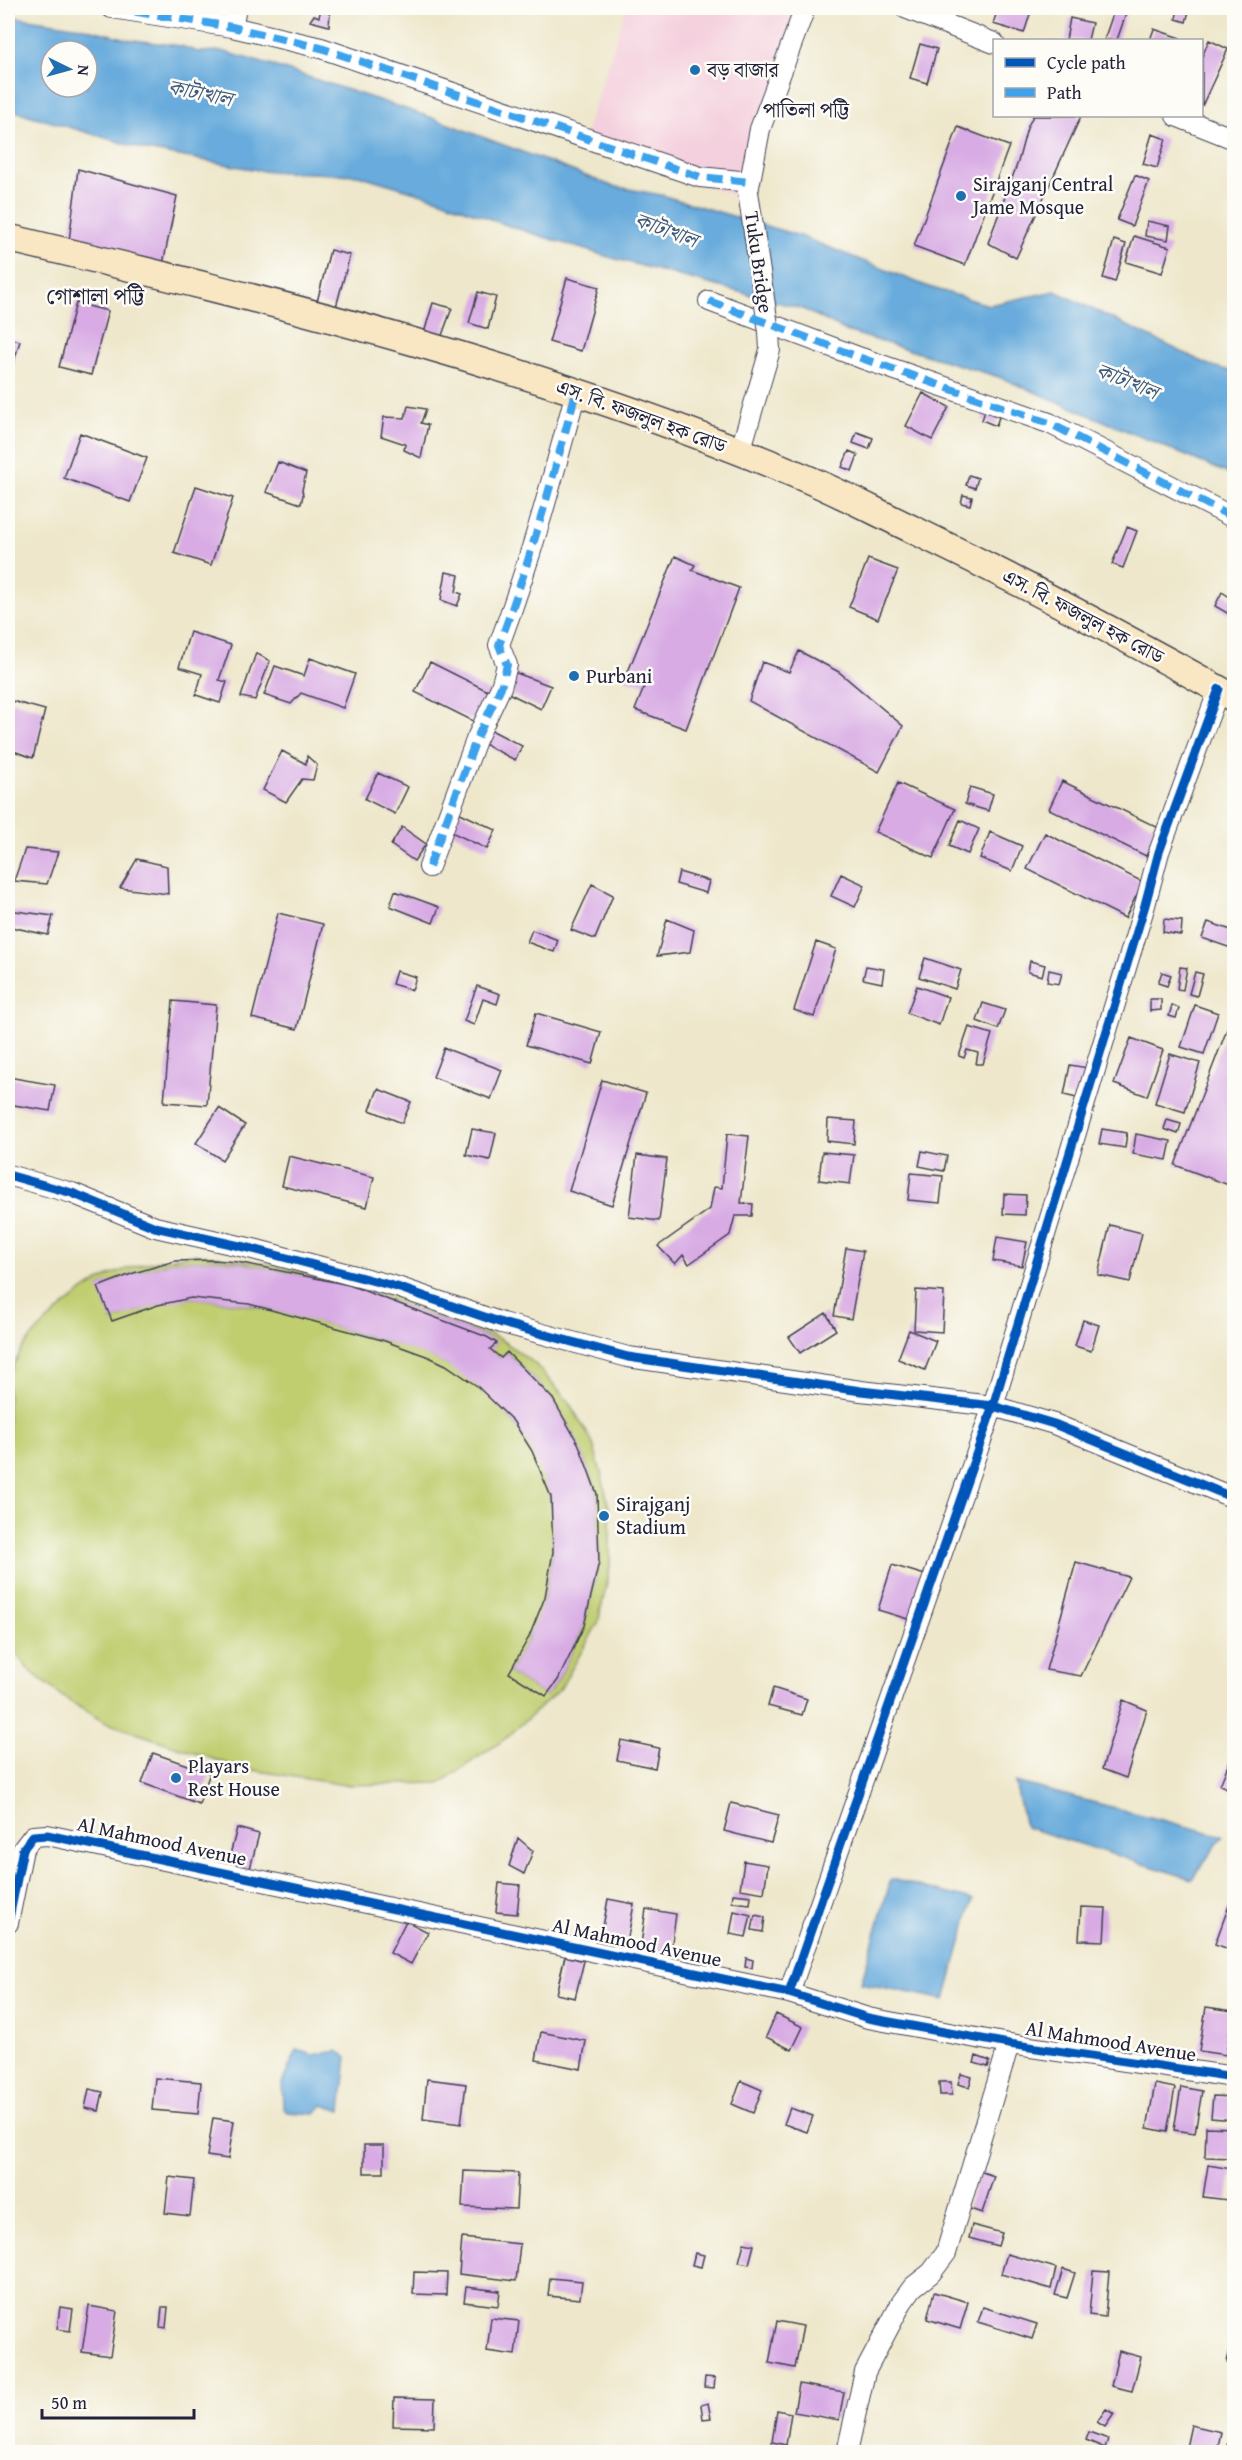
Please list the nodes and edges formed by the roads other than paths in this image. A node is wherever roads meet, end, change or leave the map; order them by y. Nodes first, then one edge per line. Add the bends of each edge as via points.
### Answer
1 (112, 8) edge
2 (236, 8) edge
3 (805, 8) edge
4 (905, 8) edge
5 (232, 27) junction
6 (993, 43) edge
7 (1179, 117) edge
8 (1234, 139) edge
9 (749, 187) junction
10 (8, 238) edge
11 (709, 301) dead end
12 (576, 392) junction
13 (740, 452) junction
14 (1234, 518) edge
15 (1227, 694) edge
16 (429, 867) dead end
17 (8, 1175) edge
18 (993, 1406) junction
19 (1234, 1498) edge
20 (8, 1923) edge
21 (789, 1993) junction
22 (1009, 2044) junction
23 (1234, 2077) edge
24 (847, 2452) edge

1 - 5 street
2 - 5 street
3 - 9 street, Tuku Bridge via 760,129
4 - 6 street
5 - 9 street via 321,48 700,177
7 - 8 street
9 - 13 street, Tuku Bridge, bridge via 770,350
10 - 12 main road, এস. বি. ফজলুল হক রোড via 234,292
11 - 14 street via 1048,423
12 - 13 main road, এস. বি. ফজলুল হক রোড
12 - 16 street via 541,522 499,645 507,665 501,687 476,740
13 - 15 main road, এস. বি. ফজলুল হক রোড via 807,478 1013,578
15 - 18 street via 1159,852
17 - 18 street via 72,1193 155,1227 398,1287 502,1323 628,1357
18 - 19 street via 1054,1424
18 - 21 street
20 - 21 street, Al Mahmood Avenue via 23,1849 33,1836 46,1835
21 - 22 street, Al Mahmood Avenue via 868,2018
22 - 23 street, Al Mahmood Avenue
22 - 24 street via 946,2253 902,2302 865,2372

